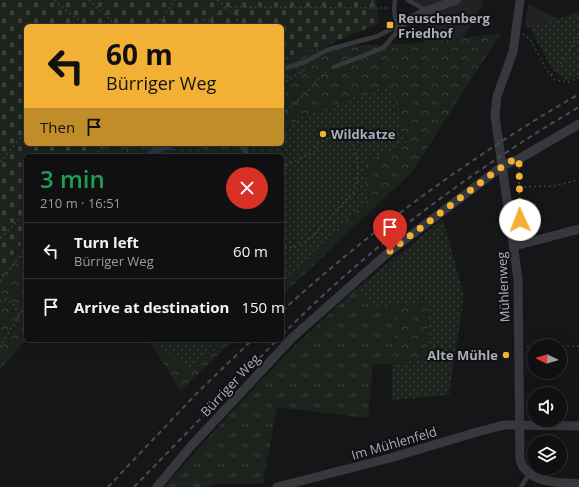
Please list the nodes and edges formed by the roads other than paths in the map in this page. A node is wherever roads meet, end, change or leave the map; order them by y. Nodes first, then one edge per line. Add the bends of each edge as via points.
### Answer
1 (395, 0) edge
2 (408, 0) edge
3 (456, 0) edge
4 (520, 0) edge
5 (427, 11) junction
6 (399, 25) junction
7 (334, 67) road end
8 (284, 68) edge
9 (579, 124) edge
10 (241, 146) edge
11 (246, 152) dead end
12 (579, 229) edge
13 (517, 246) junction
14 (519, 424) junction
15 (579, 426) edge
16 (527, 472) edge
17 (528, 475) edge
18 (531, 475) edge
19 (579, 484) edge
20 (157, 487) edge
21 (277, 487) edge
22 (521, 487) edge

1 - 6 lane via 396,21
2 - 5 lane
3 - 5 street
4 - 13 street, Mühlenweg via 511,58 497,96 495,116 502,172
5 - 6 street
6 - 7 lane via 397,32 383,48
6 - 8 lane via 378,36 327,50 305,62
9 - 20 street, Bürriger Weg, bridge via 506,164 390,251 294,337 191,446
10 - 11 lane
12 - 13 street
13 - 14 street, Mühlenweg
14 - 15 street, Im Mühlenfeld
14 - 16 street, Mühlenweg via 520,460
14 - 21 street, Im Mühlenfeld via 477,432 390,458
17 - 22 lane
18 - 19 street via 540,479

